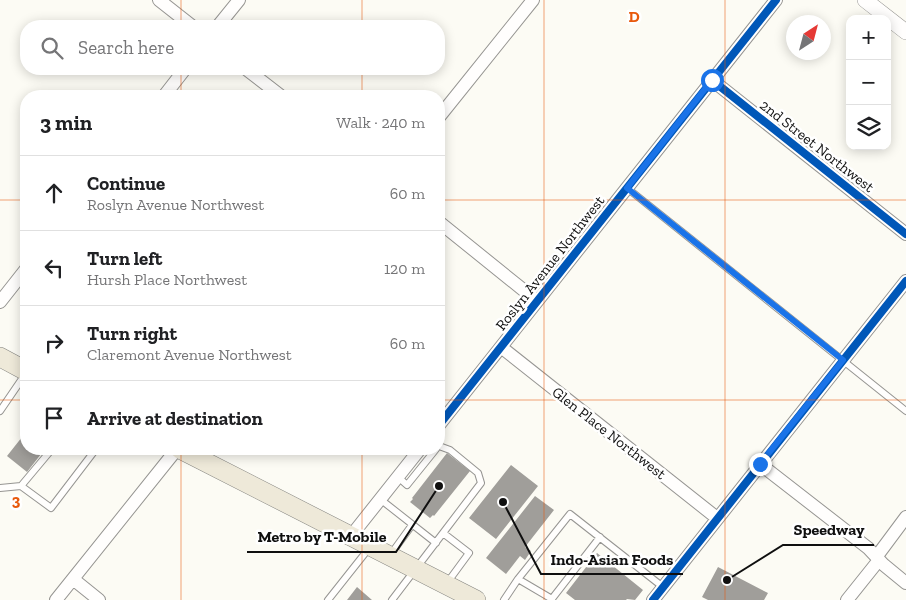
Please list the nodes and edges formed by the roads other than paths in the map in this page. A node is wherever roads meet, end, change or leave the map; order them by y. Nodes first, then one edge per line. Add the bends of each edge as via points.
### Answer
1 (159, 0) edge
2 (239, 0) edge
3 (532, 0) edge
4 (776, 0) edge
5 (865, 0) edge
6 (184, 20) edge
7 (223, 20) edge
8 (906, 32) edge
9 (180, 75) edge
10 (254, 75) edge
11 (712, 80) junction
12 (169, 90) edge
13 (273, 90) edge
14 (445, 109) edge
15 (627, 188) junction
16 (445, 227) edge
17 (906, 234) edge
18 (20, 277) edge
19 (906, 281) edge
20 (537, 301) junction
21 (0, 302) edge
22 (501, 347) junction
23 (0, 357) edge
24 (843, 360) junction
25 (20, 369) edge
26 (20, 381) edge
27 (906, 411) edge
28 (0, 412) edge
29 (445, 417) edge
30 (445, 448) edge
31 (47, 455) edge
32 (91, 455) edge
33 (173, 455) edge
34 (190, 455) edge
35 (415, 455) edge
36 (431, 455) edge
37 (760, 464) junction
38 (398, 477) junction
39 (20, 486) junction
40 (0, 488) edge
41 (380, 499) junction
42 (906, 517) edge
43 (717, 518) junction
44 (412, 525) junction
45 (443, 533) junction
46 (351, 536) junction
47 (600, 536) junction
48 (436, 543) junction
49 (371, 546) junction
50 (390, 556) junction
51 (878, 558) junction
52 (415, 569) junction
53 (73, 579) junction
54 (518, 579) junction
55 (906, 583) edge
56 (445, 584) junction
57 (663, 587) junction
58 (551, 599) edge
59 (56, 600) edge
60 (99, 600) edge
61 (328, 600) edge
62 (392, 600) edge
63 (476, 600) edge
64 (504, 600) edge
65 (653, 600) edge
66 (847, 600) edge

1 - 6 street
2 - 7 street
3 - 14 street
4 - 11 street, Roslyn Avenue Northwest
5 - 8 street
9 - 12 street
10 - 13 street
11 - 15 street, Roslyn Avenue Northwest
11 - 17 street, 2nd Street Northwest
15 - 20 street, Roslyn Avenue Northwest
15 - 24 lane
16 - 20 street
18 - 21 street
19 - 24 street
20 - 22 street, Roslyn Avenue Northwest
22 - 29 street, Roslyn Avenue Northwest
22 - 43 street, Glen Place Northwest
23 - 25 main road
24 - 27 lane
24 - 37 street
26 - 28 lane
30 - 45 lane via 478,473 481,483
31 - 39 lane
32 - 39 lane via 51,508
33 - 53 street
34 - 46 main road
35 - 38 street
36 - 38 lane via 407,485
37 - 43 street
37 - 51 street
38 - 41 street
39 - 40 lane
41 - 44 lane
41 - 46 street
42 - 51 street
43 - 57 street
44 - 48 lane
44 - 50 lane
45 - 48 lane
45 - 56 lane via 469,553
46 - 49 main road
47 - 54 lane via 570,514
47 - 57 lane
47 - 58 lane
48 - 52 lane
49 - 50 main road
49 - 61 lane
50 - 52 main road
51 - 55 street
51 - 66 street
52 - 56 main road
52 - 62 lane
53 - 59 street
53 - 60 street
54 - 58 lane
54 - 64 lane
56 - 63 main road
57 - 65 street

